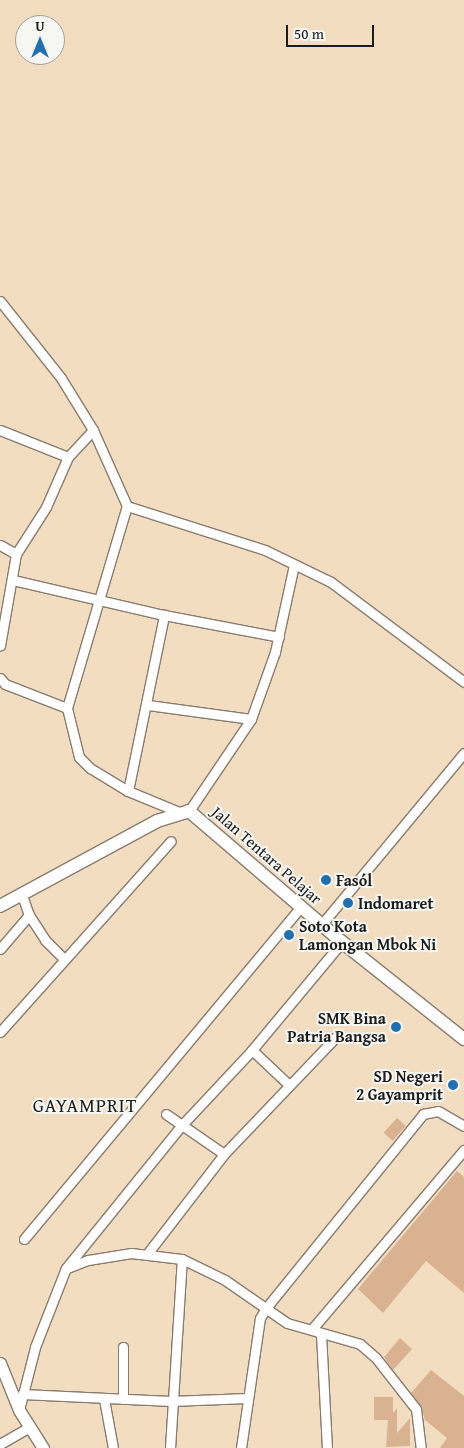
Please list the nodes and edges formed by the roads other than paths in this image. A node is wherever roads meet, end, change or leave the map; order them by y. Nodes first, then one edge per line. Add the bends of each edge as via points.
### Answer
1 (0, 301) edge
2 (0, 430) edge
3 (93, 430) junction
4 (68, 457) junction
5 (127, 506) junction
6 (0, 545) edge
7 (16, 554) junction
8 (294, 564) junction
9 (13, 580) junction
10 (100, 598) junction
11 (164, 615) junction
12 (278, 637) junction
13 (0, 646) edge
14 (0, 678) edge
15 (464, 682) edge
16 (148, 705) junction
17 (67, 708) junction
18 (251, 719) junction
19 (464, 753) edge
20 (128, 791) junction
21 (184, 812) junction
22 (171, 842) dead end
23 (22, 895) junction
24 (0, 906) edge
25 (301, 906) junction
26 (29, 915) junction
27 (322, 924) junction
28 (342, 942) junction
29 (0, 949) edge
30 (63, 958) junction
31 (0, 1032) edge
32 (335, 1038) dead end
33 (464, 1039) edge
34 (252, 1050) junction
35 (289, 1085) junction
36 (166, 1114) dead end
37 (181, 1126) junction
38 (464, 1126) edge
39 (464, 1150) edge
40 (224, 1154) junction
41 (24, 1239) dead end
42 (146, 1254) junction
43 (182, 1260) junction
44 (66, 1268) junction
45 (266, 1308) junction
46 (312, 1329) junction
47 (321, 1334) junction
48 (123, 1347) dead end
49 (0, 1362) edge
50 (22, 1394) junction
51 (247, 1398) junction
52 (104, 1399) junction
53 (123, 1399) junction
54 (171, 1401) junction
55 (19, 1410) junction
56 (29, 1427) junction
57 (0, 1444) edge
58 (43, 1448) edge
59 (113, 1448) edge
60 (170, 1448) edge
61 (241, 1448) edge
62 (327, 1448) edge
63 (422, 1448) edge

1 - 3 street via 61,378
2 - 4 street
3 - 4 street
3 - 5 street
4 - 7 street via 46,507
5 - 8 street via 265,550
5 - 10 street
6 - 7 street
7 - 9 street
8 - 12 street
8 - 15 street via 331,582 364,604
9 - 10 street
9 - 13 street
10 - 11 street
10 - 17 street
11 - 12 street
11 - 16 street via 151,672
12 - 18 street
14 - 17 street via 5,684
16 - 18 street
16 - 20 street
17 - 20 street via 79,757 90,768
18 - 21 street
19 - 27 street
20 - 21 street
21 - 23 main road via 157,821
21 - 25 main road, Jalan Tentara Pelajar
22 - 30 street
23 - 24 main road
23 - 26 street
25 - 27 main road, Jalan Tentara Pelajar
25 - 41 street
26 - 29 street
26 - 30 street via 49,947
27 - 28 main road, Jalan Tentara Pelajar
28 - 33 main road, Jalan Tentara Pelajar
28 - 34 street
30 - 31 street
32 - 35 street
34 - 35 street
34 - 37 street
35 - 40 street
36 - 37 street
37 - 40 street
37 - 44 street
38 - 45 street via 438,1111 423,1114
39 - 46 street
40 - 42 street
42 - 43 street
42 - 44 street via 131,1253 88,1260
43 - 45 street via 225,1280
43 - 54 street
44 - 50 street via 35,1347
45 - 46 street via 287,1323
45 - 51 street via 260,1318
46 - 47 street
47 - 62 street
47 - 63 street via 360,1344 376,1358 416,1409
48 - 53 street
49 - 55 street
50 - 52 street
50 - 55 street
51 - 54 street
51 - 61 street
52 - 53 street
52 - 59 street
53 - 54 street
54 - 60 street
55 - 56 street
56 - 57 street
56 - 58 street

